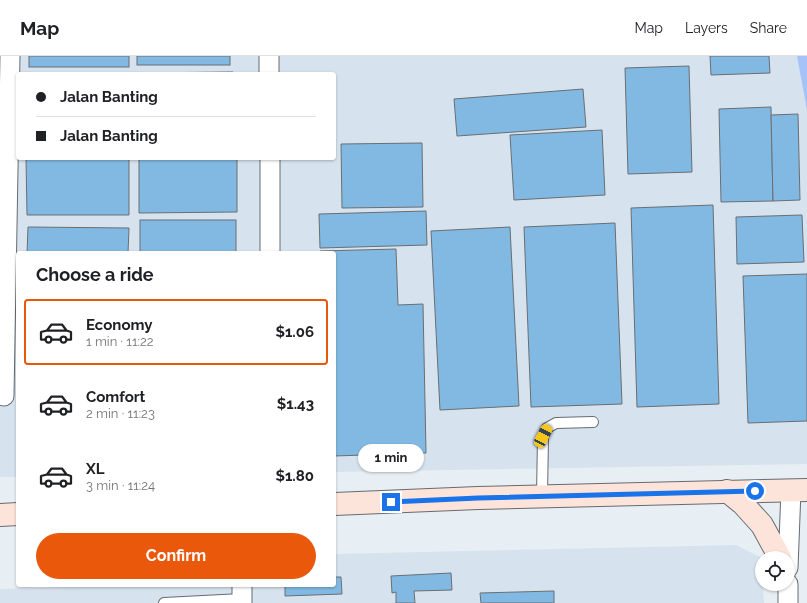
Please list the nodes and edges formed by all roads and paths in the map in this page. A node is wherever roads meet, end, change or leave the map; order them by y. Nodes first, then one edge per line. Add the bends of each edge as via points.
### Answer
1 (10, 56) edge
2 (269, 56) edge
3 (269, 72) edge
4 (270, 160) edge
5 (270, 251) edge
6 (7, 396) edge
7 (593, 422) dead end
8 (799, 490) edge
9 (727, 491) junction
10 (542, 496) junction
11 (336, 504) edge
12 (16, 514) edge
13 (0, 515) edge
14 (776, 551) edge
15 (790, 551) edge
16 (788, 591) edge
17 (242, 596) edge
18 (164, 603) edge
19 (788, 603) edge

1 - 6 street
2 - 3 street
4 - 5 street
7 - 10 lane via 556,423 547,428 543,436
8 - 9 main road
8 - 15 street
9 - 10 main road
9 - 14 main road via 762,525
10 - 11 main road
12 - 13 main road
16 - 19 street
17 - 18 lane

